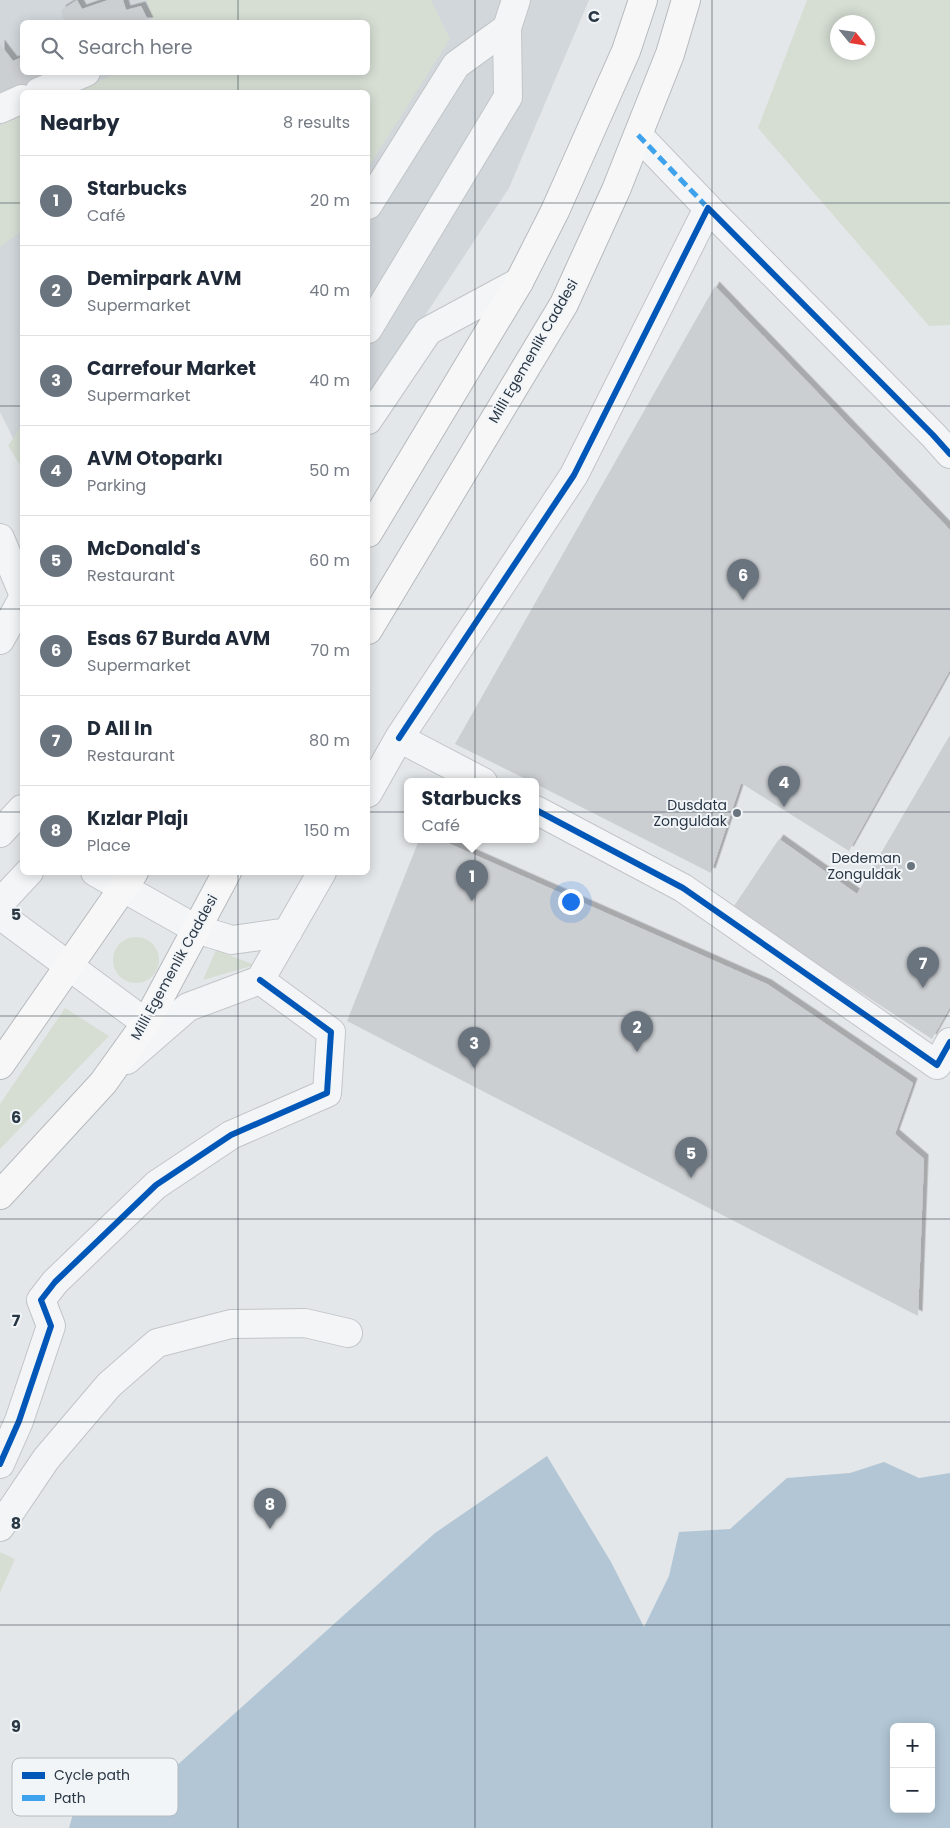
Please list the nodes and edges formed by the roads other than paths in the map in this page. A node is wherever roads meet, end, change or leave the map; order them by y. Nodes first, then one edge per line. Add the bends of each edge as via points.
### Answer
1 (516, 0) edge
2 (643, 0) edge
3 (686, 0) edge
4 (507, 28) junction
5 (79, 75) edge
6 (44, 90) edge
7 (20, 100) edge
8 (0, 109) edge
9 (638, 135) junction
10 (370, 202) edge
11 (708, 208) junction
12 (519, 282) junction
13 (370, 326) edge
14 (370, 417) edge
15 (950, 454) edge
16 (370, 530) edge
17 (0, 538) edge
18 (20, 586) edge
19 (20, 604) edge
20 (370, 627) edge
21 (0, 640) edge
22 (399, 738) junction
23 (475, 778) edge
24 (370, 789) edge
25 (20, 811) edge
26 (539, 812) edge
27 (0, 833) edge
28 (26, 875) edge
29 (108, 875) edge
30 (225, 875) edge
31 (320, 875) edge
32 (129, 880) edge
33 (0, 904) edge
34 (0, 915) edge
35 (196, 929) junction
36 (288, 932) junction
37 (68, 966) junction
38 (260, 980) junction
39 (188, 1007) junction
40 (146, 1023) junction
41 (950, 1042) edge
42 (0, 1065) edge
43 (103, 1083) junction
44 (0, 1195) edge
45 (348, 1333) dead end
46 (0, 1464) edge
47 (0, 1527) edge

1 - 4 street
2 - 12 highway via 626,51 555,211
3 - 9 highway, Milli Egemenlik Caddesi via 670,54
4 - 10 street via 456,65
4 - 13 street via 508,97
5 - 6 street
7 - 8 street
9 - 11 street
9 - 20 highway, Milli Egemenlik Caddesi via 564,304
11 - 15 street
11 - 22 street via 574,475
12 - 14 street via 428,331
12 - 16 highway
17 - 18 street
19 - 21 street
22 - 23 street
22 - 24 street
25 - 27 street
26 - 41 street via 683,888 937,1065
28 - 33 street
29 - 32 street
30 - 35 highway, Milli Egemenlik Caddesi
31 - 36 street
32 - 35 street
32 - 37 highway
34 - 37 street
35 - 36 street via 232,940
35 - 40 highway, Milli Egemenlik Caddesi
36 - 38 street
37 - 40 street
37 - 42 highway
38 - 39 street
38 - 46 street via 331,1032 327,1093 230,1135 156,1185 55,1282 42,1300 50,1326 19,1421
39 - 40 street
39 - 43 street
40 - 43 highway, Milli Egemenlik Caddesi
43 - 44 highway, Milli Egemenlik Caddesi
45 - 47 street via 305,1323 231,1324 157,1343 109,1385 46,1459

